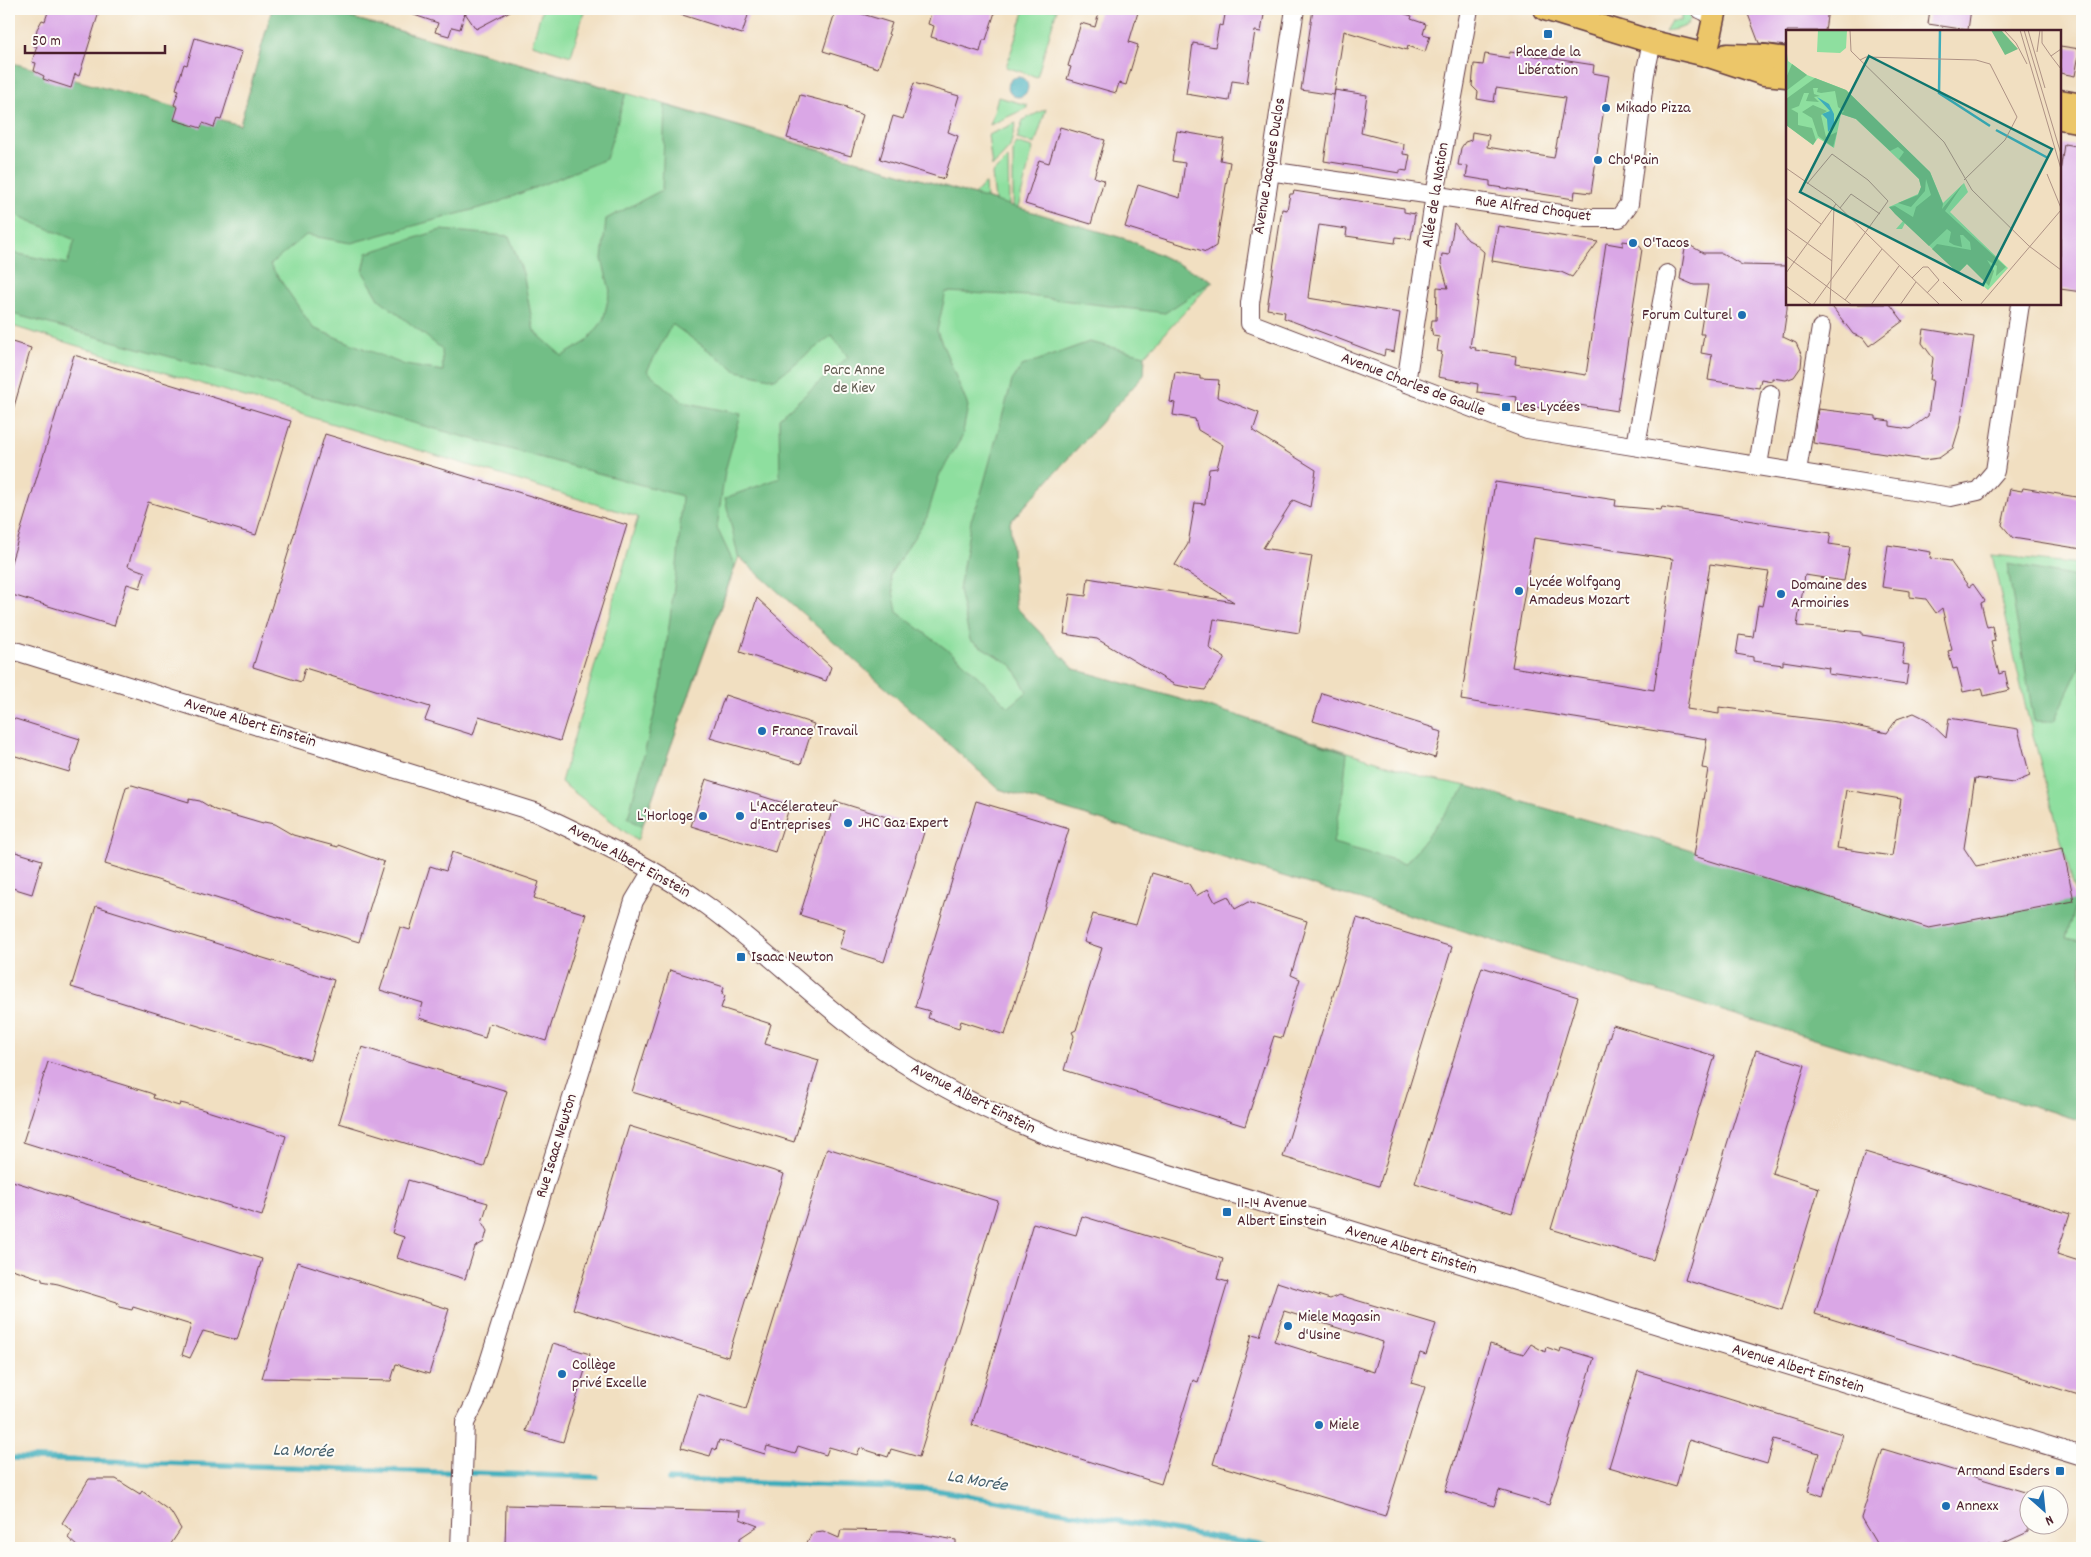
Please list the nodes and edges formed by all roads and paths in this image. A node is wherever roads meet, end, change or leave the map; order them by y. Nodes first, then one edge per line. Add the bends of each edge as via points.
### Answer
1 (1295, 9) edge
2 (1469, 9) edge
3 (1545, 9) edge
4 (1710, 11) edge
5 (1652, 42) junction
6 (1706, 55) junction
7 (1786, 59) edge
8 (1786, 76) edge
9 (2061, 101) edge
10 (2082, 105) edge
11 (2061, 112) edge
12 (2082, 112) edge
13 (2061, 118) edge
14 (2082, 122) edge
15 (1269, 171) junction
16 (1435, 195) junction
17 (1667, 274) dead end
18 (2020, 305) edge
19 (1250, 323) joint
20 (1821, 328) dead end
21 (1406, 383) junction
22 (1770, 394) dead end
23 (1636, 445) junction
24 (1758, 465) junction
25 (1797, 471) junction
26 (9, 649) edge
27 (652, 871) junction
28 (2082, 1456) edge
29 (460, 1548) edge

1 - 15 street, Avenue Jacques Duclos
2 - 16 street, Allée de la Nation
3 - 5 main road
4 - 6 main road
5 - 6 main road
5 - 16 street, Rue Alfred Choquet via 1629,204 1619,218 1588,218
6 - 7 main road
6 - 8 main road via 1764,82
9 - 10 main road
11 - 12 street
13 - 14 main road
15 - 16 street, Rue Alfred Choquet
15 - 19 street, Avenue Jacques Duclos
16 - 21 street, Allée de la Nation
17 - 23 street
18 - 25 street, Avenue Charles de Gaulle via 1994,470 1978,491 1951,497
19 - 21 street, Avenue Charles de Gaulle
20 - 25 street
21 - 23 street, Avenue Charles de Gaulle via 1528,429
22 - 24 street
23 - 24 street, Avenue Charles de Gaulle
24 - 25 street, Avenue Charles de Gaulle
26 - 27 street, Avenue Albert Einstein via 535,812
27 - 28 street, Avenue Albert Einstein via 708,907 831,1010 902,1063 1016,1123 1093,1152
27 - 29 street, Rue Isaac Newton via 634,901 478,1397 465,1423

